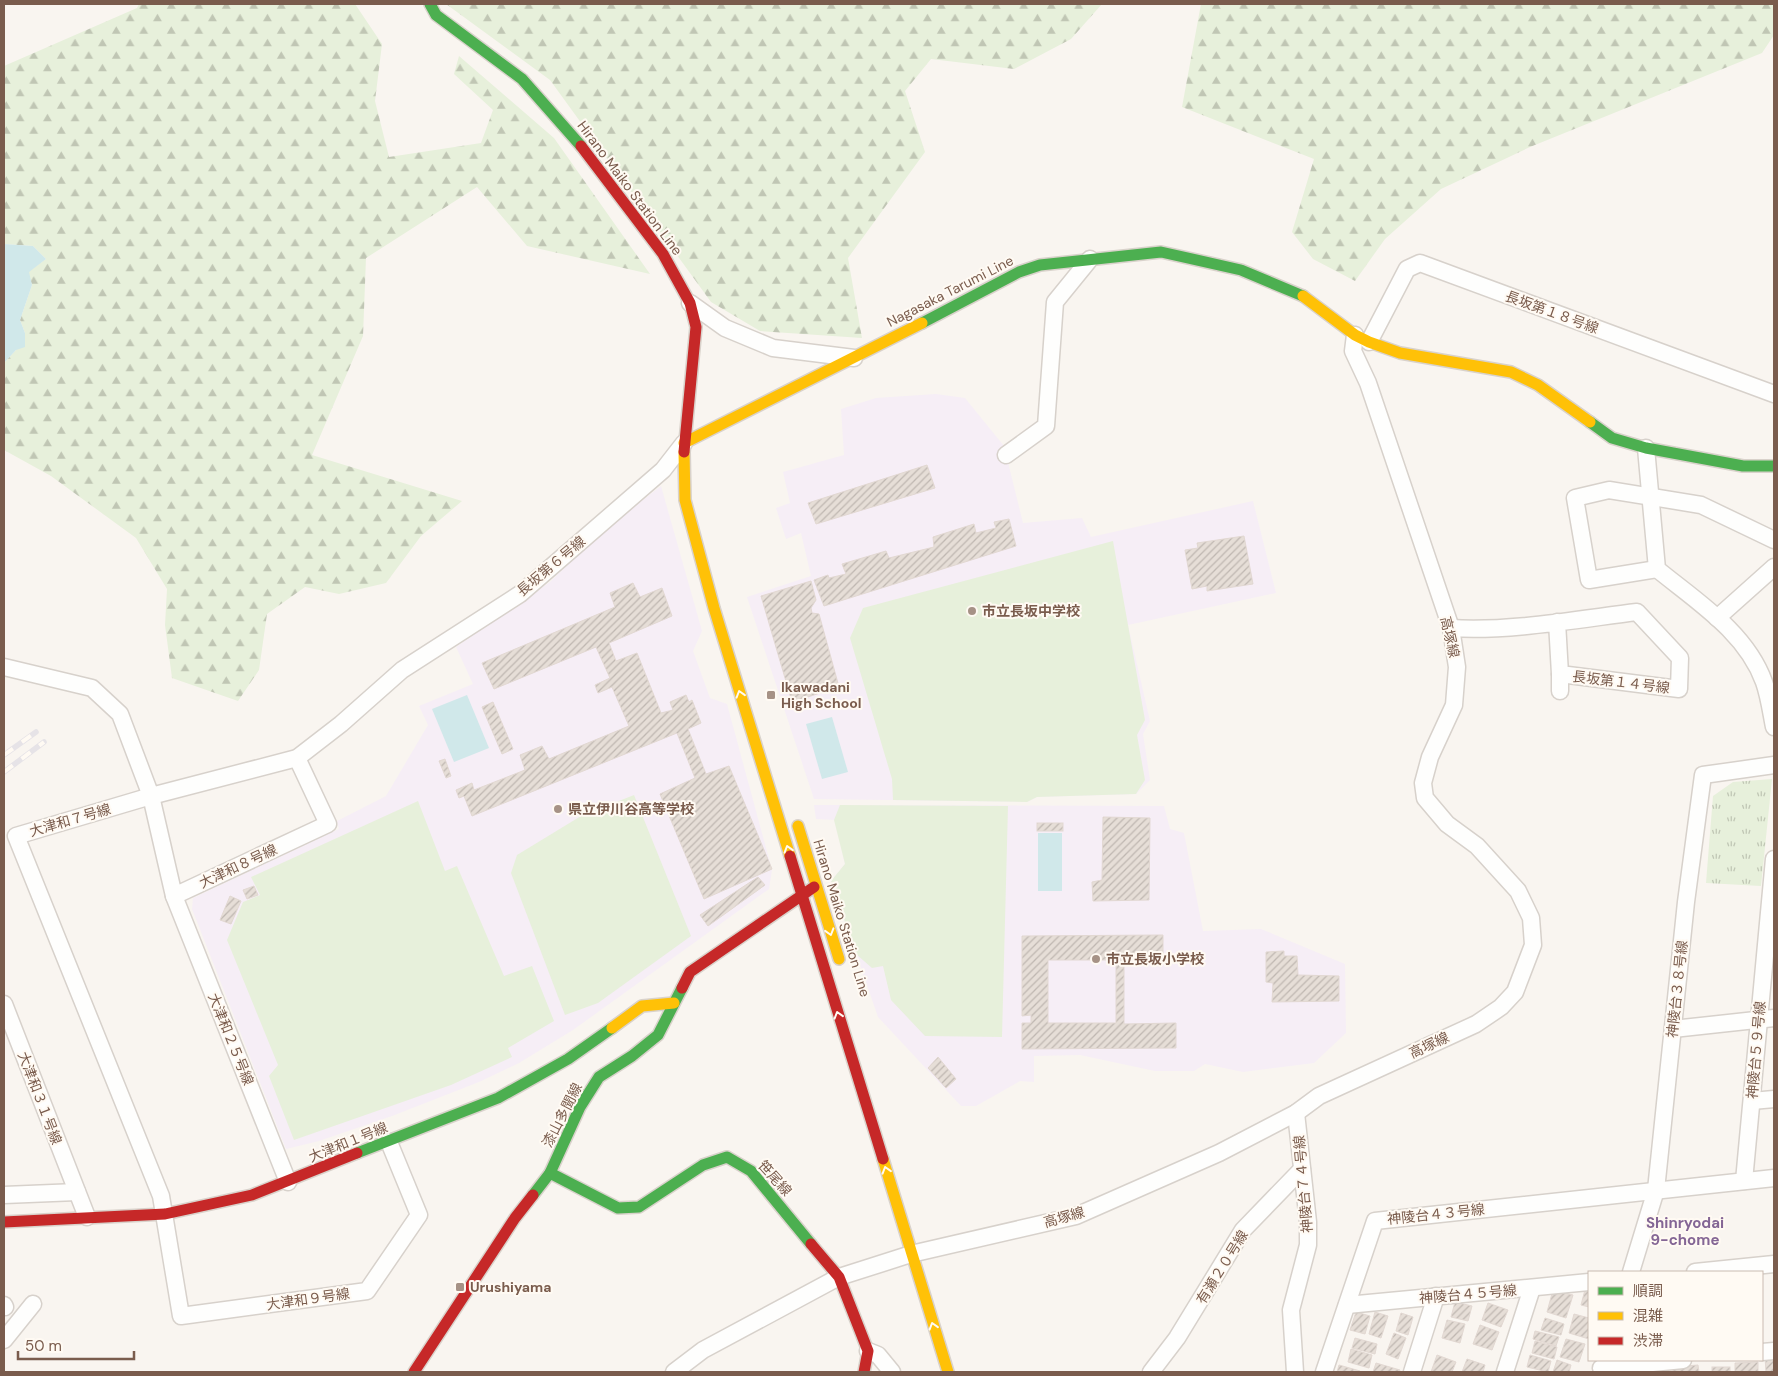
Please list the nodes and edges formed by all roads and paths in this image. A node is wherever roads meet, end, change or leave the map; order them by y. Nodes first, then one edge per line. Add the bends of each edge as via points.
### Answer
1 (430, 4) edge
2 (1090, 260) junction
3 (690, 303) junction
4 (1362, 339) junction
5 (854, 358) junction
6 (1774, 394) edge
7 (684, 443) junction
8 (1646, 448) junction
9 (1006, 455) dead end
10 (1774, 466) edge
11 (683, 476) junction
12 (1652, 497) junction
13 (1774, 540) edge
14 (716, 566) dead end
15 (1774, 566) edge
16 (1657, 569) junction
17 (1717, 618) junction
18 (1557, 622) junction
19 (1451, 628) junction
20 (4, 667) edge
21 (402, 670) joint
22 (1560, 674) junction
23 (1769, 681) edge
24 (1560, 691) dead end
25 (1774, 727) edge
26 (297, 758) junction
27 (1774, 765) edge
28 (151, 796) junction
29 (793, 810) dead end
30 (1774, 859) edge
31 (816, 886) junction
32 (174, 896) junction
33 (802, 896) junction
34 (1770, 940) edge
35 (842, 970) dead end
36 (674, 1003) junction
37 (4, 1004) edge
38 (1767, 1019) edge
39 (1673, 1029) junction
40 (1774, 1099) edge
41 (1752, 1101) junction
42 (1296, 1113) junction
43 (389, 1142) junction
44 (1302, 1170) junction
45 (550, 1173) junction
46 (1774, 1178) edge
47 (4, 1179) edge
48 (1744, 1181) junction
49 (288, 1182) junction
50 (1656, 1190) junction
51 (77, 1192) junction
52 (7, 1195) edge
53 (165, 1214) junction
54 (87, 1217) junction
55 (4, 1222) edge
56 (923, 1252) junction
57 (1774, 1264) edge
58 (1631, 1271) edge
59 (1705, 1271) edge
60 (839, 1276) junction
61 (1588, 1282) edge
62 (1532, 1288) junction
63 (1436, 1296) junction
64 (33, 1304) dead end
65 (1347, 1305) junction
66 (4, 1340) edge
67 (868, 1351) junction
68 (1669, 1361) edge
69 (1601, 1366) edge
70 (414, 1372) edge
71 (674, 1372) edge
72 (864, 1372) edge
73 (892, 1372) edge
74 (948, 1372) edge
75 (1151, 1372) edge
76 (1295, 1372) edge
77 (1324, 1372) edge
78 (1412, 1372) edge
79 (1504, 1372) edge

1 - 3 main road, Hirano Maiko Station Line via 436,15 522,79 577,141 663,254
2 - 4 main road, Nagasaka Tarumi Line via 1161,252 1241,270 1300,294
2 - 5 main road, Nagasaka Tarumi Line via 1040,265 1019,272
2 - 9 street via 1055,302 1046,426
3 - 5 street via 725,328 773,348
3 - 7 main road, Hirano Maiko Station Line via 696,327
4 - 6 street, 長坂第１８号線 via 1406,269 1420,263
4 - 8 main road, Nagasaka Tarumi Line via 1400,353 1511,372 1538,385 1612,438
4 - 19 street, 高塚線 via 1353,351 1368,383
5 - 7 main road, Nagasaka Tarumi Line
7 - 11 main road, Hirano Maiko Station Line
7 - 21 street, 長坂第６号線 via 663,470 520,594
8 - 10 main road, Nagasaka Tarumi Line via 1743,466
8 - 12 street
11 - 14 main road, Hirano Maiko Station Line
33 -> 11 main road, Hirano Maiko Station Line via 714,608 685,500
12 - 13 street via 1701,505
12 - 16 street
12 - 16 street via 1610,490 1575,498 1588,580
15 - 17 street
16 - 17 street
17 - 23 street via 1748,650
18 - 19 street, 長坂第１４号線
18 - 22 street, 長坂第１４号線
18 - 22 street, 長坂第１４号線 via 1637,612 1680,658 1680,689
19 - 42 street, 高塚線 via 1457,667 1454,705 1430,757 1423,783 1425,798 1447,824 1477,846 1518,891 1531,918 1533,945 1515,992 1501,1007 1476,1024 1319,1096
20 - 28 street via 92,688 120,714
21 - 26 street, 大津和７号線
22 - 24 street
23 - 25 street
26 - 28 street, 大津和７号線
26 - 32 street, 大津和８号線 via 328,824
27 - 39 street, 神陵台３８号線 via 1704,775
28 - 32 street
28 - 53 street, 大津和７号線 via 16,836 161,1196
29 - 31 main road, Hirano Maiko Station Line
30 - 34 street, 神陵台５９号線
31 - 33 main road, 漆山多聞線
31 -> 35 main road, Hirano Maiko Station Line
32 - 49 street, 大津和２５号線
33 - 36 main road, 漆山多聞線 via 690,972
56 -> 33 main road, Hirano Maiko Station Line
34 - 38 street, 神陵台５９号線
36 - 43 main road, 大津和１号線 via 642,1006 568,1059 498,1098
36 - 45 main road, 漆山多聞線 via 658,1035 599,1077 580,1107
37 - 51 street, 大津和３１号線
38 - 39 street
38 - 41 street, 神陵台５９号線
39 - 50 street, 神陵台３８号線
40 - 41 street
41 - 48 street, 神陵台５９号線
42 - 44 street, 神陵台７４号線
42 - 56 street, 高塚線 via 1219,1153 1076,1216
43 - 49 main road, 大津和１号線
43 - 53 street, 大津和９号線 via 419,1215 367,1291 181,1316
44 - 75 street, 有瀬２０号線 via 1243,1230 1177,1338
44 - 76 street, 神陵台７４号線 via 1308,1245 1291,1310
45 - 60 main road, 笹尾線 via 618,1208 638,1207 703,1165 727,1157 751,1171
45 - 70 main road, 漆山多聞線 via 515,1218
46 - 48 street
47 - 52 street
48 - 50 street
49 - 53 main road, 大津和１号線 via 252,1195
50 - 58 street, 神陵台３８号線
50 - 65 street, 神陵台４３号線 via 1375,1221
51 - 52 street
51 - 54 street, 大津和３１号線
53 - 54 main road, 大津和１号線
54 - 55 main road, 大津和１号線
56 - 60 street, 高塚線
74 -> 56 main road, Hirano Maiko Station Line
57 - 59 street
60 - 67 main road, 笹尾線
60 - 71 street, 高塚線 via 703,1350
61 - 62 street, 神陵台４５号線
62 - 63 street, 神陵台４５号線
62 - 79 street
63 - 65 street, 神陵台４５号線
63 - 78 street
64 - 66 street
65 - 77 street, 神陵台４３号線
67 - 72 main road
67 - 73 street via 878,1356
68 - 69 street

